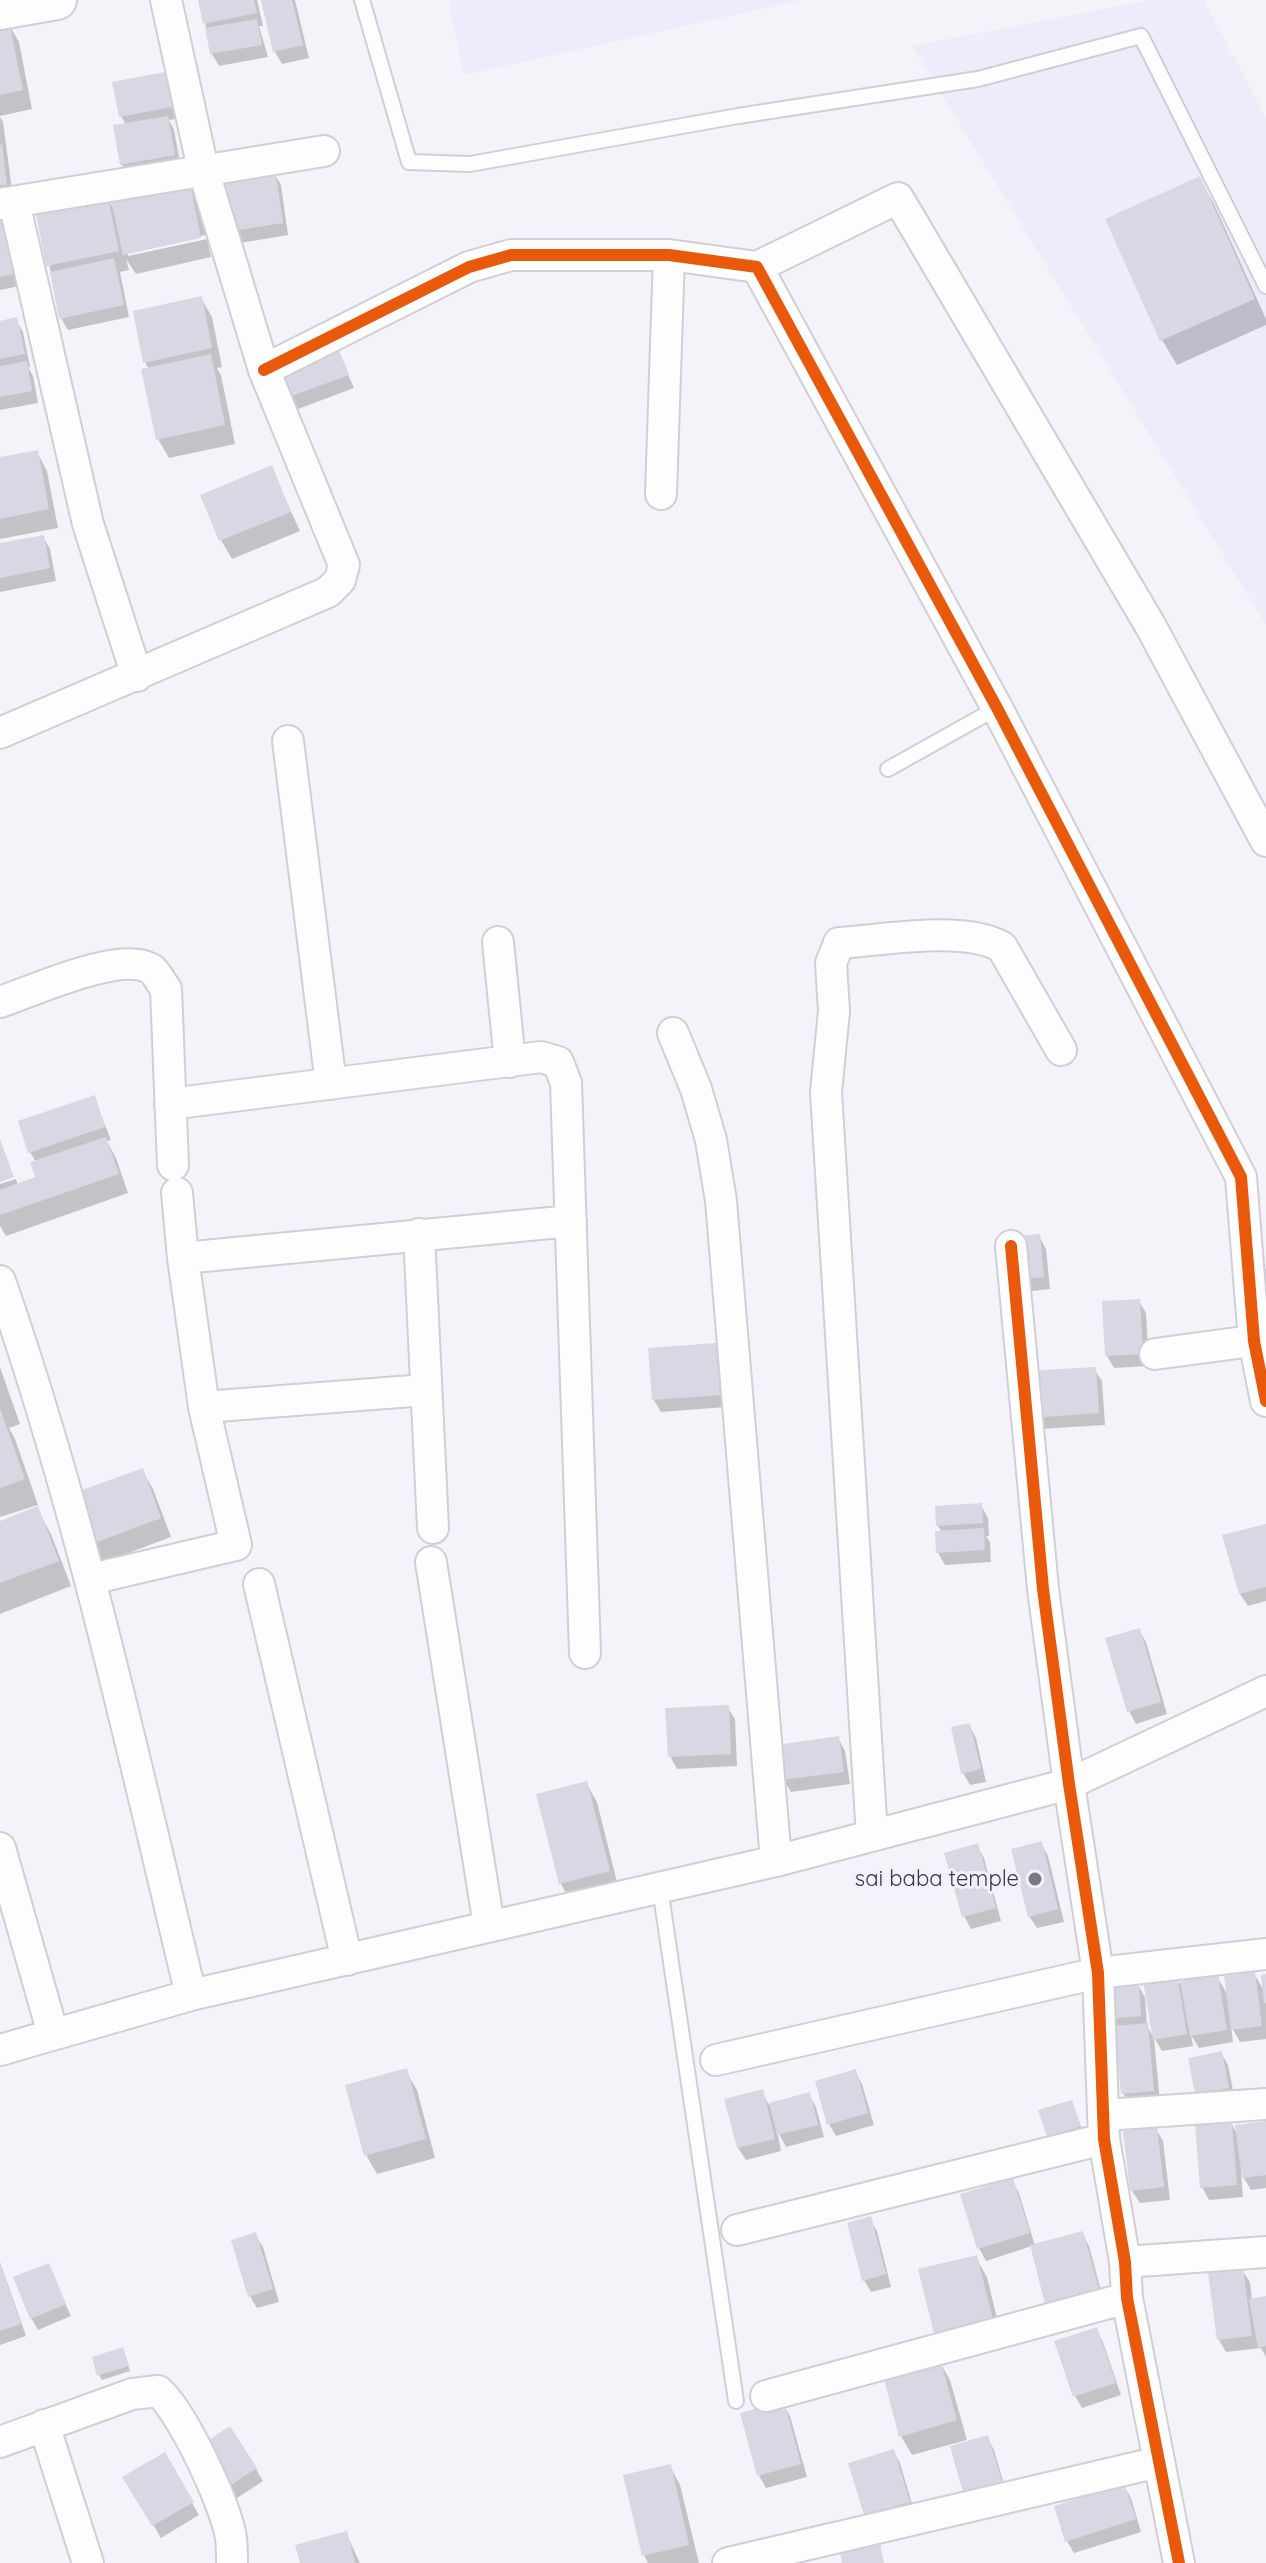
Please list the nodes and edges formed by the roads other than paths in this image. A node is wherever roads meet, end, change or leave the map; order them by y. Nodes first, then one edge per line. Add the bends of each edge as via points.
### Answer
1 (57, 0) edge
2 (166, 0) edge
3 (362, 0) edge
4 (6, 6) edge
5 (324, 151) dead end
6 (203, 169) junction
7 (7, 203) edge
8 (669, 255) junction
9 (757, 267) junction
10 (1266, 286) edge
11 (264, 370) junction
12 (661, 494) dead end
13 (137, 676) junction
14 (997, 708) junction
15 (0, 733) edge
16 (288, 741) dead end
17 (888, 769) dead end
18 (1266, 841) edge
19 (498, 942) dead end
20 (0, 1002) edge
21 (673, 1033) dead end
22 (1061, 1050) dead end
23 (510, 1062) junction
24 (331, 1084) junction
25 (170, 1104) junction
26 (1254, 1172) edge
27 (571, 1221) junction
28 (419, 1234) junction
29 (1011, 1246) dead end
30 (183, 1258) junction
31 (0, 1281) edge
32 (6, 1316) edge
33 (1260, 1340) edge
34 (1155, 1354) dead end
35 (425, 1390) junction
36 (1266, 1401) edge
37 (204, 1407) junction
38 (433, 1528) dead end
39 (431, 1562) dead end
40 (91, 1579) junction
41 (259, 1584) dead end
42 (585, 1653) dead end
43 (1266, 1691) edge
44 (1069, 1784) junction
45 (872, 1836) junction
46 (0, 1848) edge
47 (776, 1861) junction
48 (660, 1888) junction
49 (489, 1926) junction
50 (1266, 1954) edge
51 (347, 1960) junction
52 (1098, 1973) junction
53 (191, 1995) junction
54 (53, 2034) junction
55 (0, 2050) edge
56 (716, 2060) dead end
57 (1266, 2104) edge
58 (1104, 2127) junction
59 (737, 2230) dead end
60 (1266, 2252) edge
61 (1125, 2262) junction
62 (1127, 2298) junction
63 (766, 2396) dead end
64 (736, 2401) dead end
65 (44, 2425) junction
66 (0, 2442) edge
67 (1159, 2462) junction
68 (88, 2563) edge
69 (232, 2563) edge
70 (728, 2563) edge
71 (1179, 2563) edge

1 - 4 street
2 - 6 street
3 - 10 lane via 409,162 470,164 978,79 1141,36
5 - 6 street
6 - 7 street
6 - 11 street
7 - 13 street via 88,524
8 - 9 street
8 - 11 street via 511,255 469,267
8 - 12 street
9 - 14 street
9 - 18 street via 898,198 1150,625
11 - 13 street via 344,565 340,580 303,604
13 - 15 street
14 - 17 lane
14 - 26 street
16 - 24 street
19 - 23 street
20 - 25 street via 107,965 134,963 153,970 166,989
21 - 47 street via 711,1140 721,1201
22 - 45 street via 1002,947 987,939 964,935 839,943 831,963 834,1011 826,1092
23 - 24 street
23 - 27 street via 541,1057 553,1059 562,1070
24 - 25 street
25 - 30 street
26 - 33 street
27 - 28 street
27 - 42 street
28 - 30 street
28 - 35 street
29 - 44 street via 1043,1589
30 - 37 street
31 - 32 street
32 - 40 street via 28,1360
33 - 34 street
33 - 36 street
35 - 37 street
35 - 38 street
37 - 40 street via 236,1545
39 - 49 street
40 - 53 street
41 - 51 street
43 - 44 street
44 - 45 street
44 - 52 street
45 - 47 street
46 - 54 street
47 - 48 street
48 - 49 street
48 - 64 lane
49 - 51 street
50 - 52 street
51 - 53 street
52 - 56 street
52 - 58 street
53 - 54 street
54 - 55 street
57 - 58 street
58 - 59 street
58 - 61 street
60 - 61 street
61 - 62 street
62 - 63 street
62 - 67 street
65 - 66 street
65 - 68 street
65 - 69 street via 132,2394 158,2391 175,2409 218,2498 231,2535
67 - 70 street
67 - 71 street

